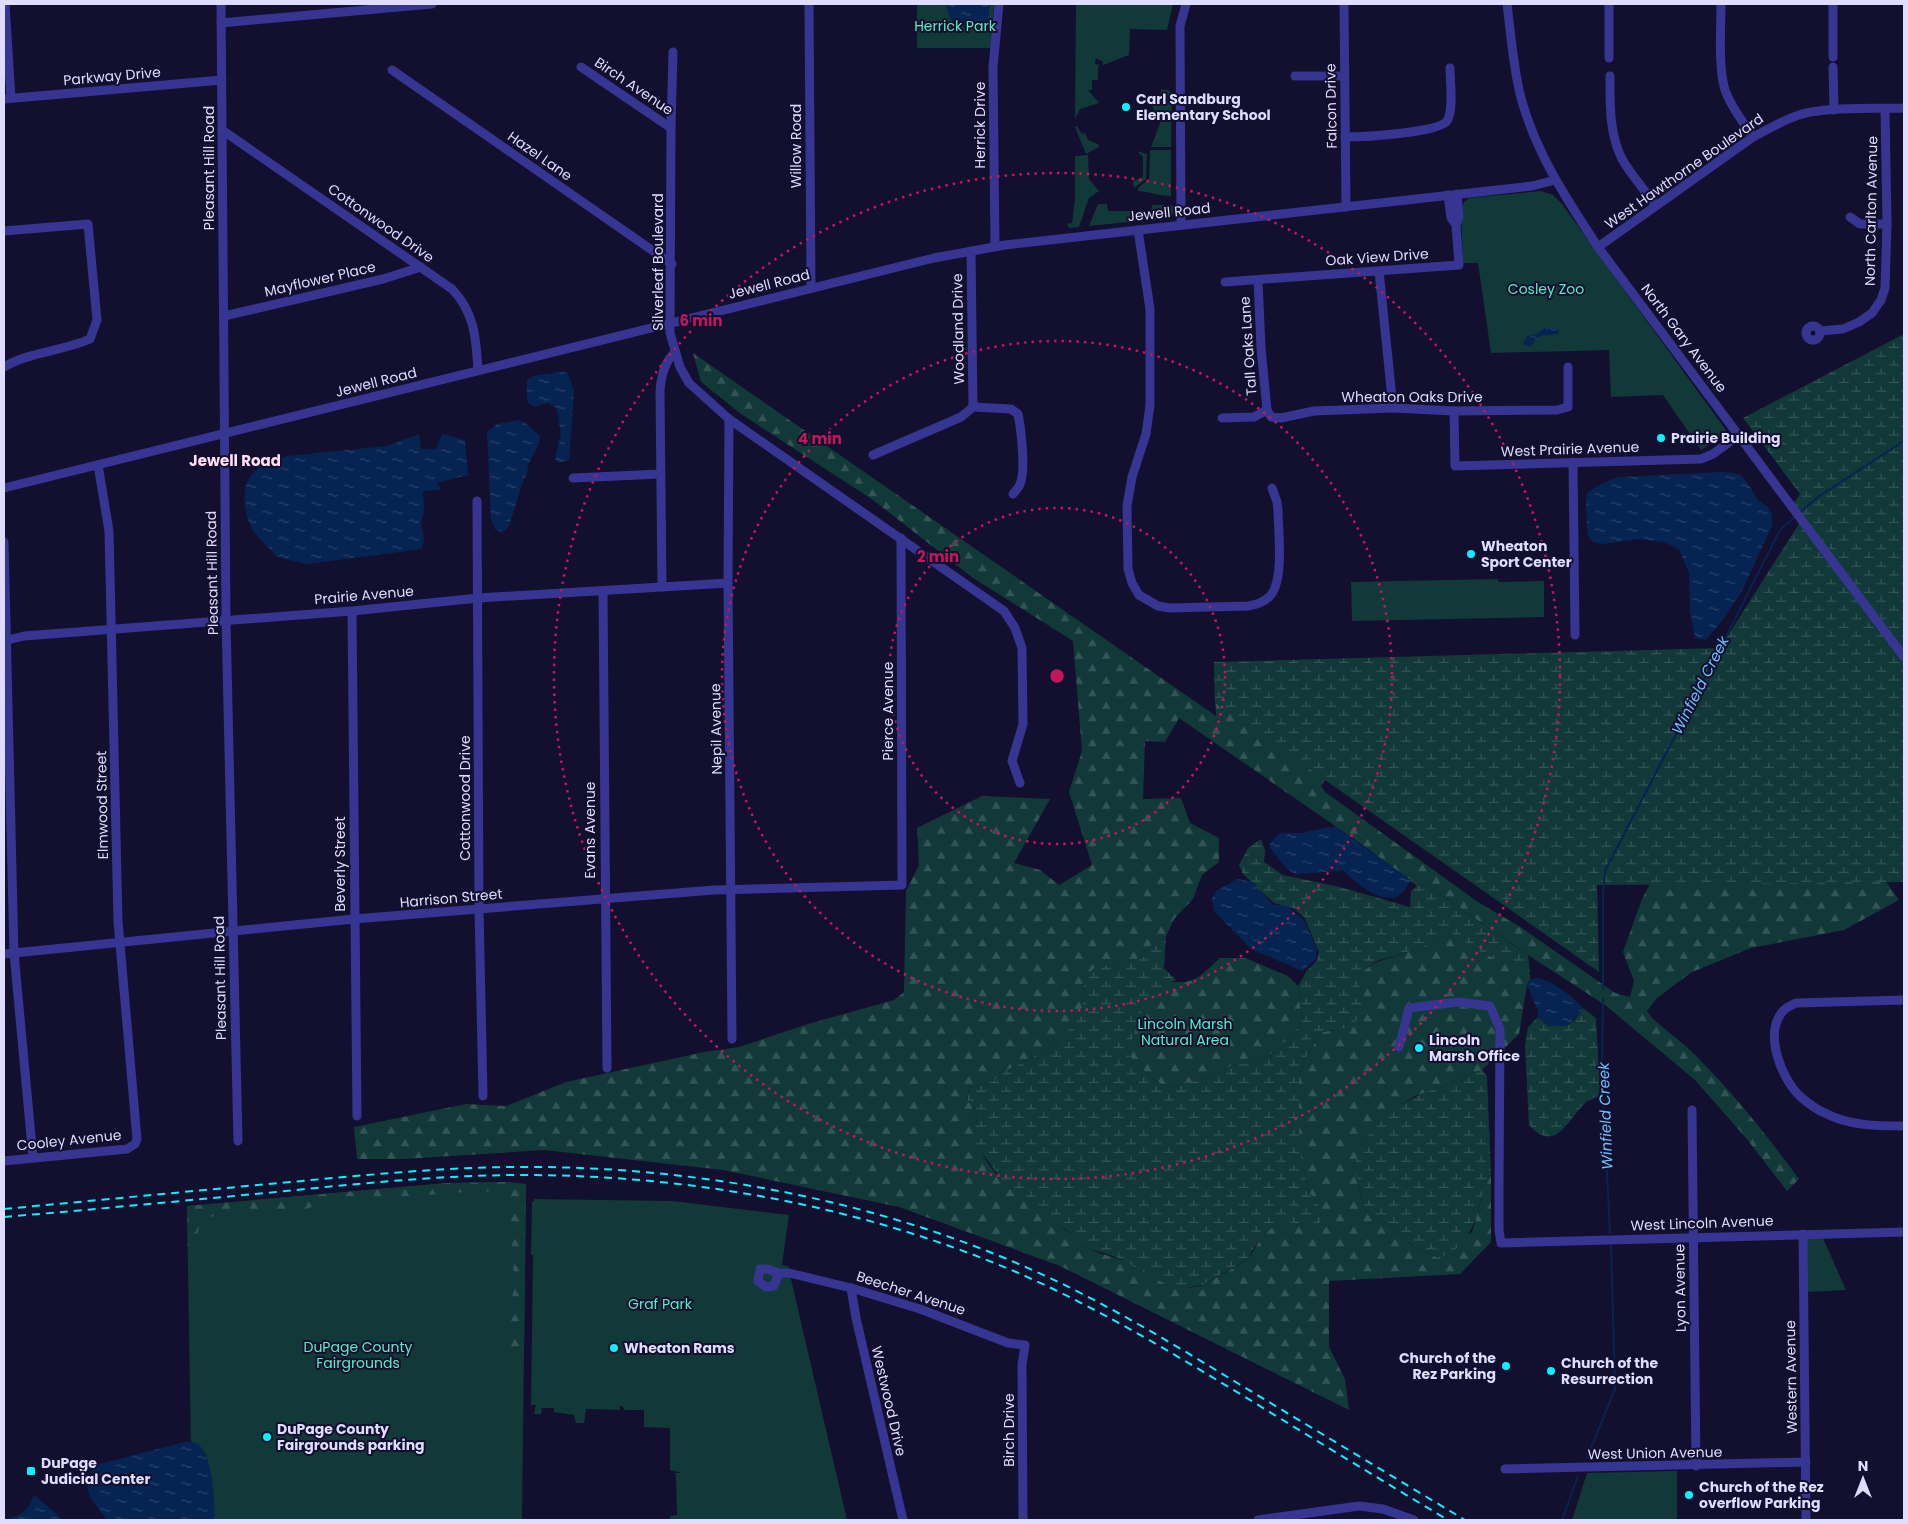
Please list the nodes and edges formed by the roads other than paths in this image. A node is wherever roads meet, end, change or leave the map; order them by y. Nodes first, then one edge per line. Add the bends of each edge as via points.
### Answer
1 (5, 4) edge
2 (221, 4) edge
3 (432, 4) edge
4 (809, 4) edge
5 (998, 4) edge
6 (1186, 4) edge
7 (1344, 4) edge
8 (1507, 4) edge
9 (1609, 4) edge
10 (1721, 4) edge
11 (1833, 4) edge
12 (222, 23) junction
13 (673, 52) dead end
14 (1609, 58) dead end
15 (581, 67) dead end
16 (1450, 68) dead end
17 (392, 70) dead end
18 (1295, 76) dead end
19 (1344, 76) junction
20 (1610, 76) dead end
21 (222, 80) junction
22 (8, 99) edge
23 (1904, 108) edge
24 (1885, 109) junction
25 (1834, 110) junction
26 (671, 128) junction
27 (222, 130) junction
28 (1345, 137) junction
29 (1753, 137) junction
30 (1555, 180) junction
31 (1453, 194) junction
32 (1656, 206) junction
33 (1346, 207) junction
34 (1850, 217) dead end
35 (1888, 224) junction
36 (1181, 225) junction
37 (1138, 230) junction
38 (4, 231) edge
39 (995, 246) junction
40 (1598, 247) junction
41 (971, 251) junction
42 (672, 264) junction
43 (421, 267) junction
44 (1380, 271) junction
45 (1258, 280) junction
46 (1224, 282) dead end
47 (811, 288) junction
48 (224, 316) junction
49 (670, 323) junction
50 (1820, 332) dead end
51 (675, 353) junction
52 (4, 367) edge
53 (1568, 367) dead end
54 (478, 370) junction
55 (973, 407) junction
56 (1393, 408) junction
57 (1267, 410) junction
58 (1454, 411) junction
59 (1222, 418) dead end
60 (729, 420) junction
61 (226, 433) junction
62 (1739, 435) junction
63 (874, 454) dead end
64 (1573, 462) junction
65 (98, 465) junction
66 (660, 474) junction
67 (573, 478) dead end
68 (4, 488) edge
69 (1272, 488) dead end
70 (1013, 494) dead end
71 (477, 501) dead end
72 (901, 538) junction
73 (4, 542) edge
74 (728, 583) junction
75 (662, 587) junction
76 (603, 590) junction
77 (478, 598) junction
78 (352, 611) junction
79 (226, 620) junction
80 (112, 629) junction
81 (1575, 635) dead end
82 (5, 641) edge
83 (1904, 657) edge
84 (1020, 783) dead end
85 (902, 885) joint
86 (732, 889) junction
87 (604, 899) junction
88 (480, 909) junction
89 (354, 919) junction
90 (233, 931) junction
91 (120, 942) junction
92 (14, 953) junction
93 (4, 954) edge
94 (1904, 1000) edge
95 (732, 1039) dead end
96 (1399, 1048) dead end
97 (607, 1068) dead end
98 (483, 1096) dead end
99 (1692, 1110) dead end
100 (357, 1116) dead end
101 (1904, 1126) edge
102 (238, 1142) dead end
103 (135, 1144) joint
104 (33, 1158) junction
105 (4, 1161) edge
106 (1904, 1232) edge
107 (1803, 1234) junction
108 (1693, 1237) junction
109 (779, 1274) dead end
110 (851, 1288) junction
111 (1022, 1344) joint
112 (1806, 1462) junction
113 (1696, 1466) junction
114 (1505, 1469) dead end
115 (1291, 1518) edge
116 (903, 1520) edge
117 (1023, 1520) edge
118 (1258, 1520) edge
119 (1414, 1520) edge
120 (1806, 1520) edge

1 - 22 street
2 - 12 street, Pleasant Hill Road
3 - 12 street
4 - 47 street, Willow Road
5 - 39 street, Herrick Drive via 993,67
6 - 36 street via 1180,26
7 - 19 street, Falcon Drive
8 - 30 street, North Gary Avenue via 1522,98 1534,135
9 - 14 street
10 - 29 street via 1724,88
11 - 25 street
12 - 21 street, Pleasant Hill Road
13 - 26 street, Silverleaf Boulevard
15 - 26 street, Birch Avenue
16 - 28 street via 1450,111 1442,126
17 - 42 street, Hazel Lane
18 - 19 street
19 - 28 street, Falcon Drive
20 - 32 street via 1611,120 1618,148
21 - 22 street, Parkway Drive
21 - 27 street, Pleasant Hill Road
23 - 24 street, West Hawthorne Boulevard
24 - 25 street, West Hawthorne Boulevard
24 - 35 street, North Carlton Avenue
25 - 29 street, West Hawthorne Boulevard via 1791,118
26 - 42 street, Silverleaf Boulevard
27 - 43 street, Cottonwood Drive
27 - 48 street, Pleasant Hill Road
28 - 33 street, Falcon Drive
29 - 32 street, West Hawthorne Boulevard
30 - 31 street, Jewell Road via 1532,186
30 - 40 street, North Gary Avenue
31 - 33 street, Jewell Road
31 - 44 street, Oak View Drive via 1451,218 1456,225 1459,265
32 - 40 street, West Hawthorne Boulevard
33 - 36 street, Jewell Road
34 - 35 street via 1860,224
35 - 50 street, North Carlton Avenue via 1884,293 1872,313 1843,329
36 - 37 street, Jewell Road
37 - 39 street, Jewell Road
37 - 69 street via 1150,309 1148,420 1131,484 1127,517 1128,569 1139,595 1158,606 1170,608 1248,606 1270,597 1278,576 1278,510
38 - 52 street via 88,224 96,320 90,339
39 - 41 street, Jewell Road
40 - 62 street, North Gary Avenue
41 - 47 street, Jewell Road
41 - 55 street, Woodland Drive
42 - 49 street, Silverleaf Boulevard
43 - 48 street, Mayflower Place via 384,279
43 - 54 street, Cottonwood Drive via 452,289 469,312 475,332
44 - 45 street, Oak View Drive
44 - 56 street
45 - 46 street, Oak View Drive
45 - 57 street, Tall Oaks Lane
47 - 49 street, Jewell Road
48 - 61 street, Pleasant Hill Road
49 - 51 street, Silverleaf Boulevard
49 - 54 street, Jewell Road
51 - 60 street, Silverleaf Boulevard via 689,383
51 - 66 street via 670,357 661,380
53 - 58 street, Wheaton Oaks Drive via 1568,407 1564,409
54 - 61 street, Jewell Road
55 - 63 street via 961,417
55 - 70 street via 1012,408 1018,414 1022,474
56 - 57 street, Wheaton Oaks Drive via 1314,411 1281,418 1271,417
56 - 58 street, Wheaton Oaks Drive
57 - 59 street via 1254,417
58 - 64 street, West Prairie Avenue via 1455,466
60 - 72 street, Silverleaf Boulevard
60 - 74 street, Nepil Avenue
61 - 65 street, Jewell Road
61 - 79 street, Pleasant Hill Road
62 - 64 street, West Prairie Avenue via 1701,459
62 - 83 street, North Gary Avenue
64 - 81 street
65 - 68 street, Jewell Road
65 - 80 street, Elmwood Street via 110,531
66 - 67 street
66 - 75 street
71 - 77 street, Cottonwood Drive
72 - 84 street, Silverleaf Boulevard via 1004,611 1015,628 1023,657 1023,717 1012,760
72 - 85 street, Pierce Avenue
73 - 82 street
74 - 75 street, Prairie Avenue
74 - 86 street, Nepil Avenue
75 - 76 street, Prairie Avenue
76 - 77 street, Prairie Avenue
76 - 87 street, Evans Avenue
77 - 78 street, Prairie Avenue
77 - 88 street, Cottonwood Drive
78 - 79 street, Prairie Avenue
78 - 89 street, Beverly Street
79 - 80 street, Prairie Avenue
79 - 90 street, Pleasant Hill Road
80 - 82 street, Prairie Avenue via 24,636
80 - 91 street, Elmwood Street
82 - 92 street
85 - 86 street, Harrison Street
86 - 87 street, Harrison Street
86 - 95 street, Nepil Avenue
87 - 88 street, Harrison Street
87 - 97 street, Evans Avenue
88 - 89 street, Harrison Street
88 - 98 street, Cottonwood Drive
89 - 90 street, Harrison Street
89 - 100 street, Beverly Street
90 - 91 street, Harrison Street
90 - 102 street, Pleasant Hill Road
91 - 92 street, Harrison Street
91 - 103 street, Elmwood Street via 137,1132
92 - 93 street, Harrison Street
92 - 104 street
94 - 101 street via 1796,1003 1783,1010 1775,1034 1776,1051 1784,1072 1801,1098 1835,1118 1859,1124
96 - 108 street, West Lincoln Avenue via 1409,1008 1458,1002 1490,1006 1500,1029 1501,1243
99 - 108 street, Lyon Avenue
103 - 104 street, Cooley Avenue via 121,1150
104 - 105 street, Cooley Avenue
106 - 107 street, West Lincoln Avenue
107 - 108 street, West Lincoln Avenue
107 - 112 street, Western Avenue
108 - 113 street, Lyon Avenue
109 - 110 street, Beecher Avenue via 789,1273
110 - 111 street, Beecher Avenue
110 - 116 street, Westwood Drive
111 - 117 street, Birch Drive via 1025,1345 1022,1365
112 - 113 street, West Union Avenue
112 - 120 street, Western Avenue
113 - 114 street, West Union Avenue
115 - 118 street
115 - 119 street via 1359,1506 1382,1508

